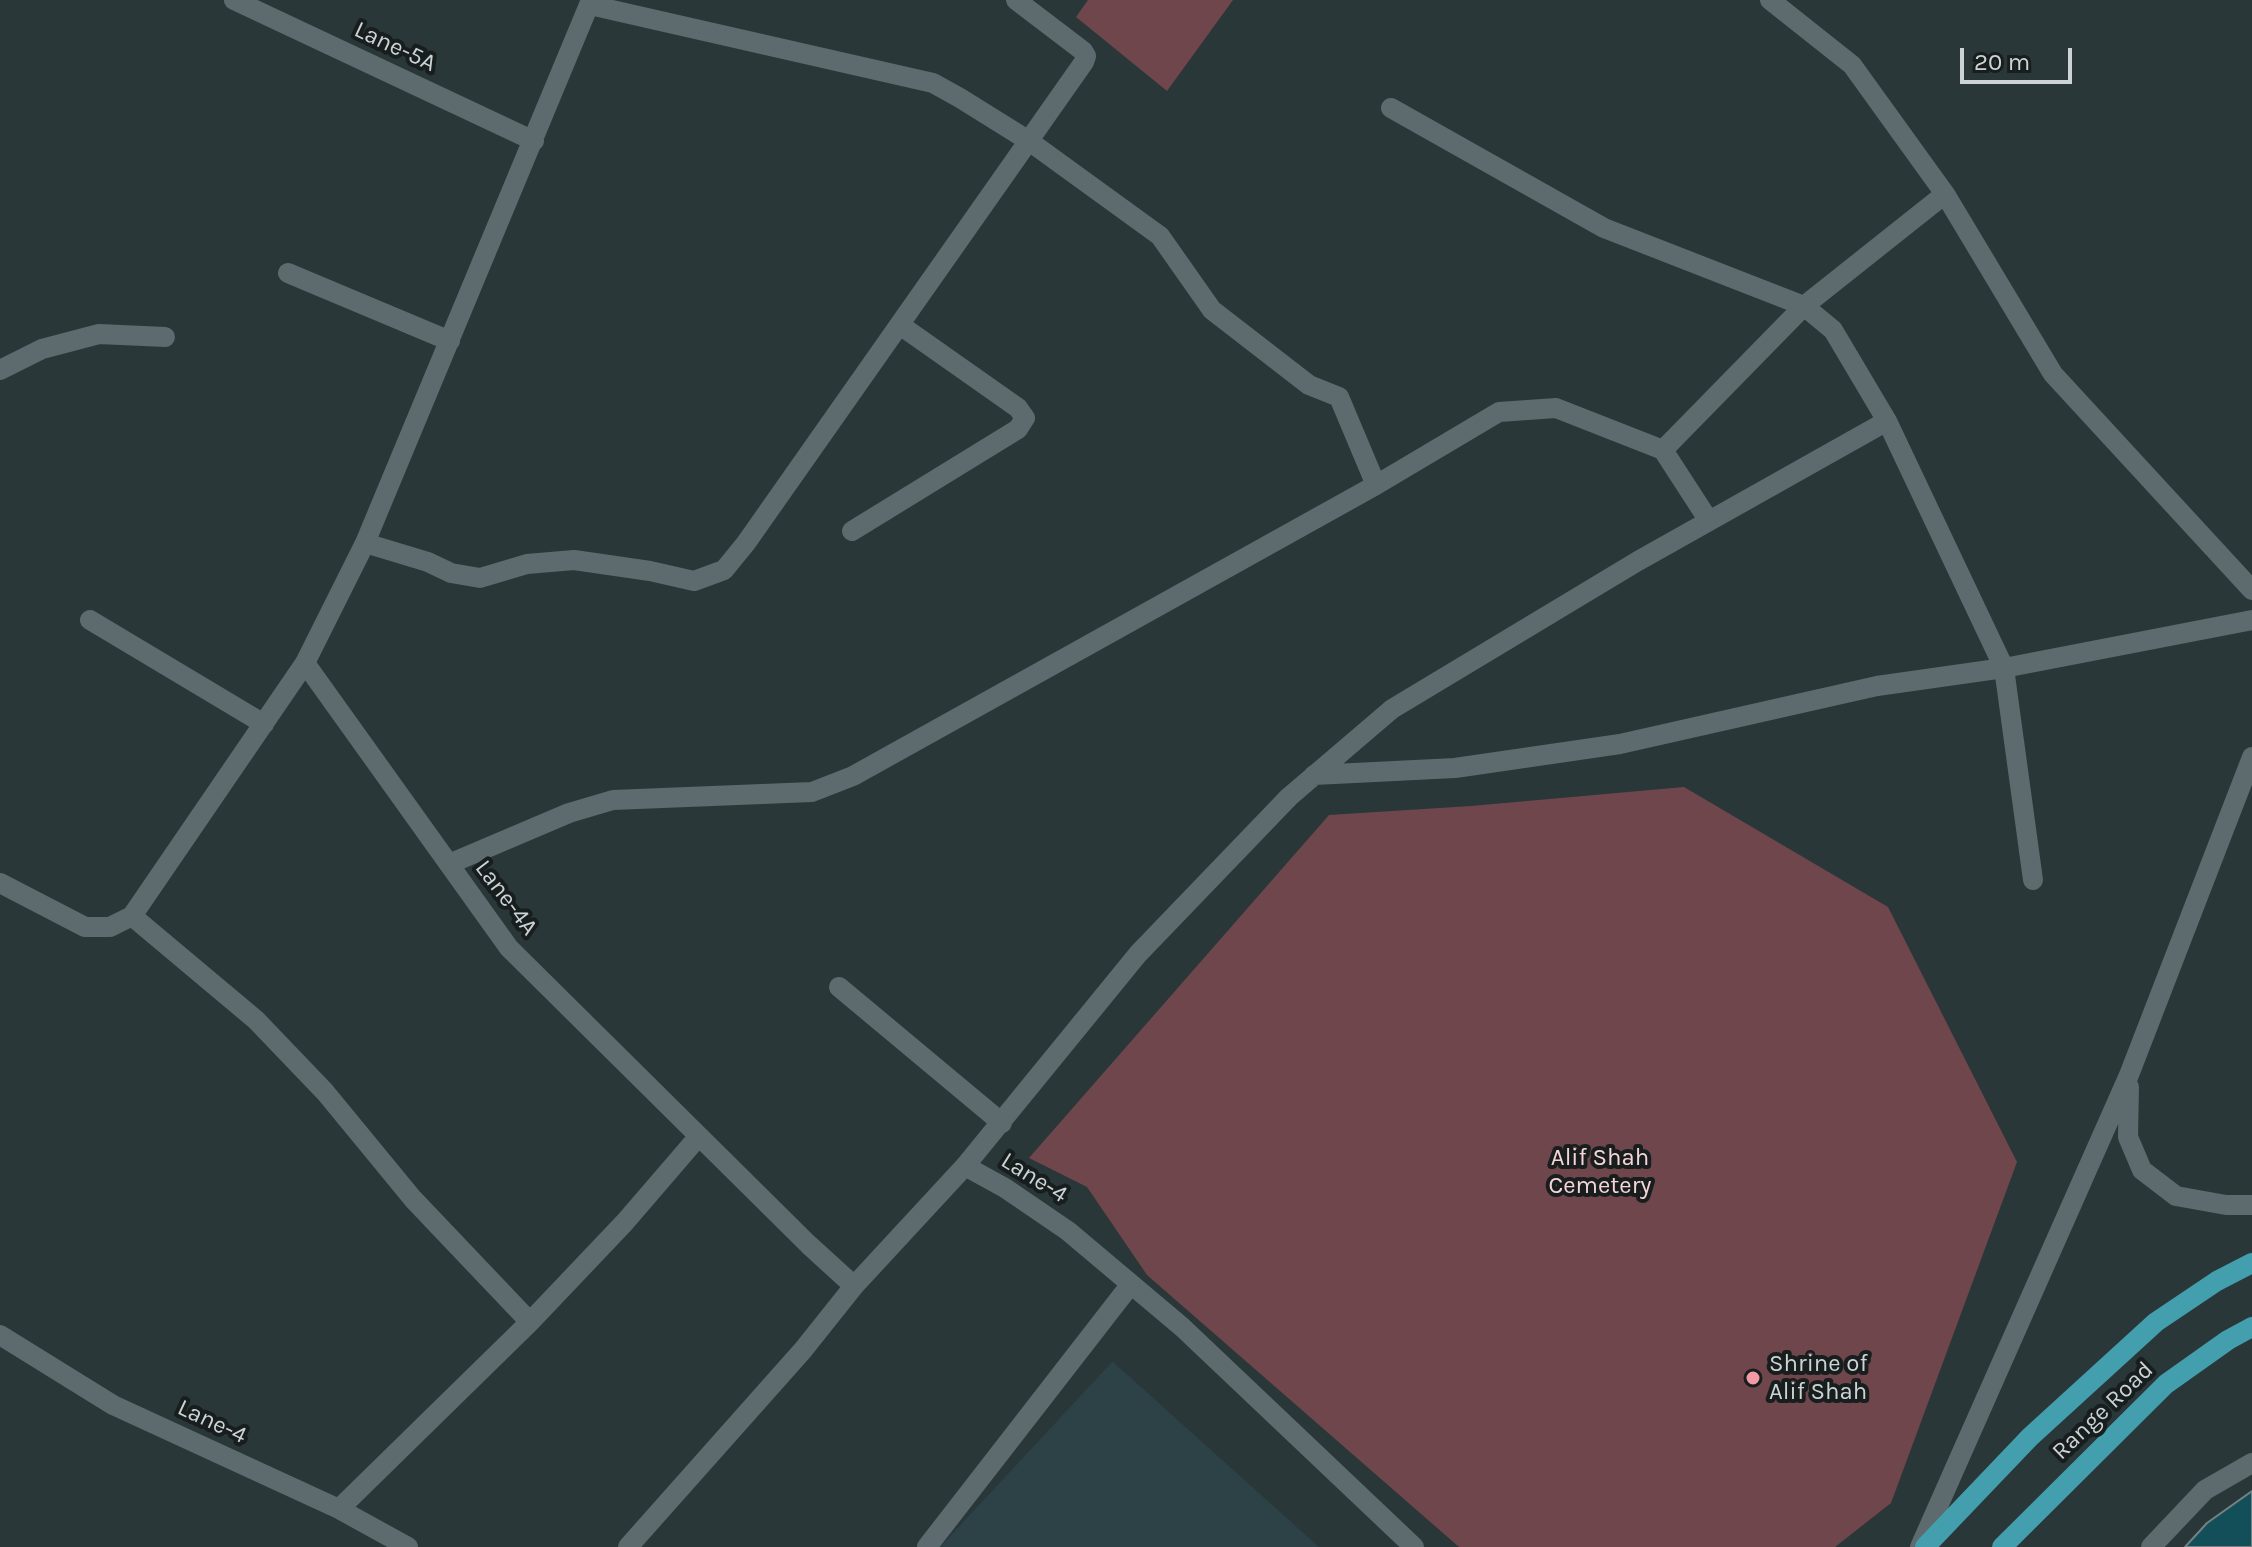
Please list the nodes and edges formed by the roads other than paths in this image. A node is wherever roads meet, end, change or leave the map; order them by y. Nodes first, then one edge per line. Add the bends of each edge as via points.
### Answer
1 (234, 0) edge
2 (1016, 0) edge
3 (1770, 0) edge
4 (590, 2) edge
5 (1391, 108) dead end
6 (534, 141) junction
7 (1029, 141) junction
8 (1945, 194) junction
9 (288, 273) dead end
10 (1804, 306) junction
11 (900, 325) junction
12 (165, 337) dead end
13 (450, 341) junction
14 (0, 370) edge
15 (1887, 421) junction
16 (1663, 450) junction
17 (1376, 485) junction
18 (1709, 521) junction
19 (852, 531) dead end
20 (365, 543) junction
21 (2252, 590) edge
22 (90, 620) dead end
23 (2252, 620) edge
24 (305, 663) junction
25 (2004, 668) junction
26 (264, 724) junction
27 (2252, 757) edge
28 (1314, 775) junction
29 (449, 864) junction
30 (2033, 880) dead end
31 (0, 883) edge
32 (132, 916) junction
33 (839, 987) dead end
34 (2129, 1075) junction
35 (1002, 1123) junction
36 (699, 1136) junction
37 (965, 1166) junction
38 (2252, 1205) edge
39 (2252, 1263) edge
40 (1131, 1284) junction
41 (854, 1286) junction
42 (530, 1322) junction
43 (2252, 1327) edge
44 (0, 1335) edge
45 (2252, 1463) edge
46 (339, 1509) junction
47 (408, 1547) edge
48 (628, 1547) edge
49 (927, 1547) edge
50 (1414, 1547) edge
51 (1923, 1547) edge
52 (2002, 1547) edge
53 (2151, 1547) edge

1 - 6 street, Lane-5A
2 - 7 street via 1086,56
3 - 8 street via 1852,65
4 - 6 street
4 - 7 street via 933,83
5 - 10 street via 1604,228
6 - 13 street
7 - 11 street
7 - 17 street via 1160,236 1212,310 1309,385 1339,397
8 - 10 street
8 - 21 street via 2053,374
9 - 13 street
10 - 15 street via 1833,330
10 - 16 street
11 - 19 street via 1025,418 1018,429
11 - 20 street via 724,570 694,581 574,560 527,564 480,578
12 - 14 street via 99,334 42,349
13 - 20 street
15 - 18 street
15 - 25 street
16 - 17 street via 1556,408 1499,412
16 - 18 street
17 - 29 street via 853,776 812,792 613,800
18 - 28 street via 1392,709
20 - 24 street
22 - 26 street
23 - 25 street
24 - 26 street
24 - 29 street, Lane-4A
25 - 28 street via 1877,686 1620,744 1455,768
25 - 30 street
26 - 32 street
27 - 34 street
28 - 35 street via 1138,954
29 - 36 street, Lane-4A via 509,948
31 - 32 street via 85,927 110,927
32 - 42 street via 256,1020 325,1092 413,1199
33 - 35 street
34 - 38 street via 2128,1137 2142,1170 2176,1196
34 - 51 street
35 - 37 street
36 - 41 street, Lane-4A
36 - 42 street
37 - 40 street, Lane-4 via 1068,1231
37 - 41 street, Lane-4
39 - 51 main road via 2156,1322 2030,1437
40 - 49 street
40 - 50 street, Lane-4
41 - 48 street, Lane-4
42 - 46 street
43 - 52 main road, Range Road via 2166,1384
44 - 46 street, Lane-4 via 113,1405
45 - 53 street via 2205,1490
46 - 47 street, Lane-4

